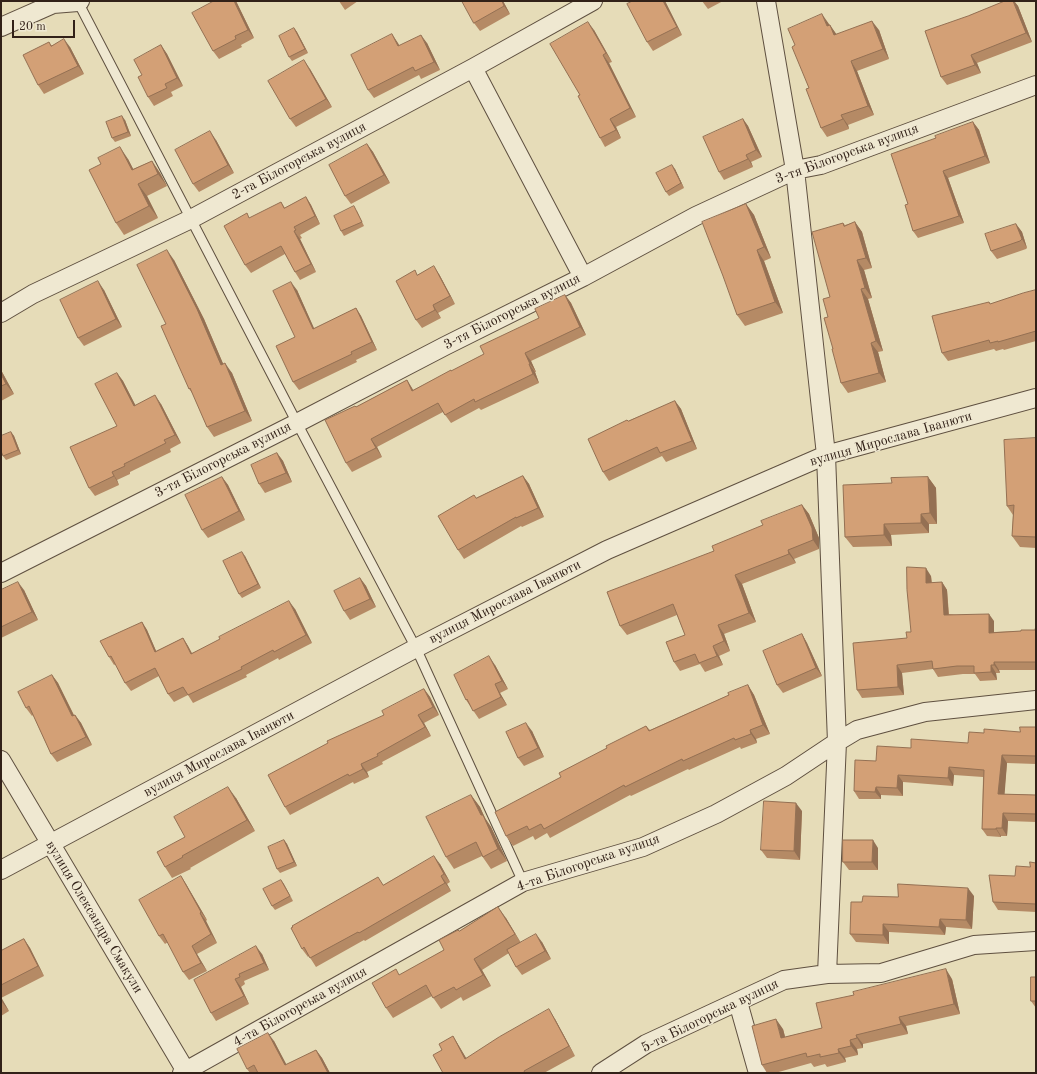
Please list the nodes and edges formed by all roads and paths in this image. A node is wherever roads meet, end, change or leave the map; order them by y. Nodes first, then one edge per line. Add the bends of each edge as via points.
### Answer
1 (593, 1) edge
2 (766, 1) edge
3 (79, 2) edge
4 (52, 3) edge
5 (1, 27) edge
6 (473, 68) junction
7 (1036, 84) edge
8 (795, 170) junction
9 (191, 219) junction
10 (583, 276) junction
11 (1, 313) edge
12 (1036, 398) edge
13 (297, 423) junction
14 (826, 454) junction
15 (1, 573) edge
16 (416, 648) junction
17 (1036, 700) edge
18 (837, 742) junction
19 (1, 760) edge
20 (50, 844) junction
21 (1, 870) edge
22 (523, 882) junction
23 (1036, 941) edge
24 (827, 974) junction
25 (738, 1002) junction
26 (185, 1072) edge
27 (601, 1073) edge
28 (758, 1073) edge

1 - 6 street, 2-га Білогорська вулиця
2 - 8 street
3 - 4 street
3 - 9 lane
4 - 5 street
6 - 9 street, 2-га Білогорська вулиця
6 - 10 street
7 - 8 street, 3-тя Білогорська вулиця via 821,165
8 - 10 street, 3-тя Білогорська вулиця via 696,216
8 - 14 street
9 - 11 street, 2-га Білогорська вулиця via 33,294
9 - 13 lane
10 - 13 street, 3-тя Білогорська вулиця
12 - 14 street, вулиця Мирослава Іванюти
13 - 15 street, 3-тя Білогорська вулиця
13 - 16 lane
14 - 16 street, вулиця Мирослава Іванюти via 607,550
14 - 18 street
16 - 20 street, вулиця Мирослава Іванюти
16 - 22 lane
17 - 18 street, 4-та Білогорська вулиця via 925,712 857,730
18 - 22 street, 4-та Білогорська вулиця via 786,776 710,817 643,847
18 - 24 street
19 - 20 street, вулиця Олександра Смакули
20 - 21 street, вулиця Мирослава Іванюти
20 - 26 street, вулиця Олександра Смакули
22 - 26 street, 4-та Білогорська вулиця
23 - 24 street, 5-та Білогорська вулиця via 974,945 880,973
24 - 25 street, 5-та Білогорська вулиця via 784,980
25 - 27 street, 5-та Білогорська вулиця via 646,1044
25 - 28 street

